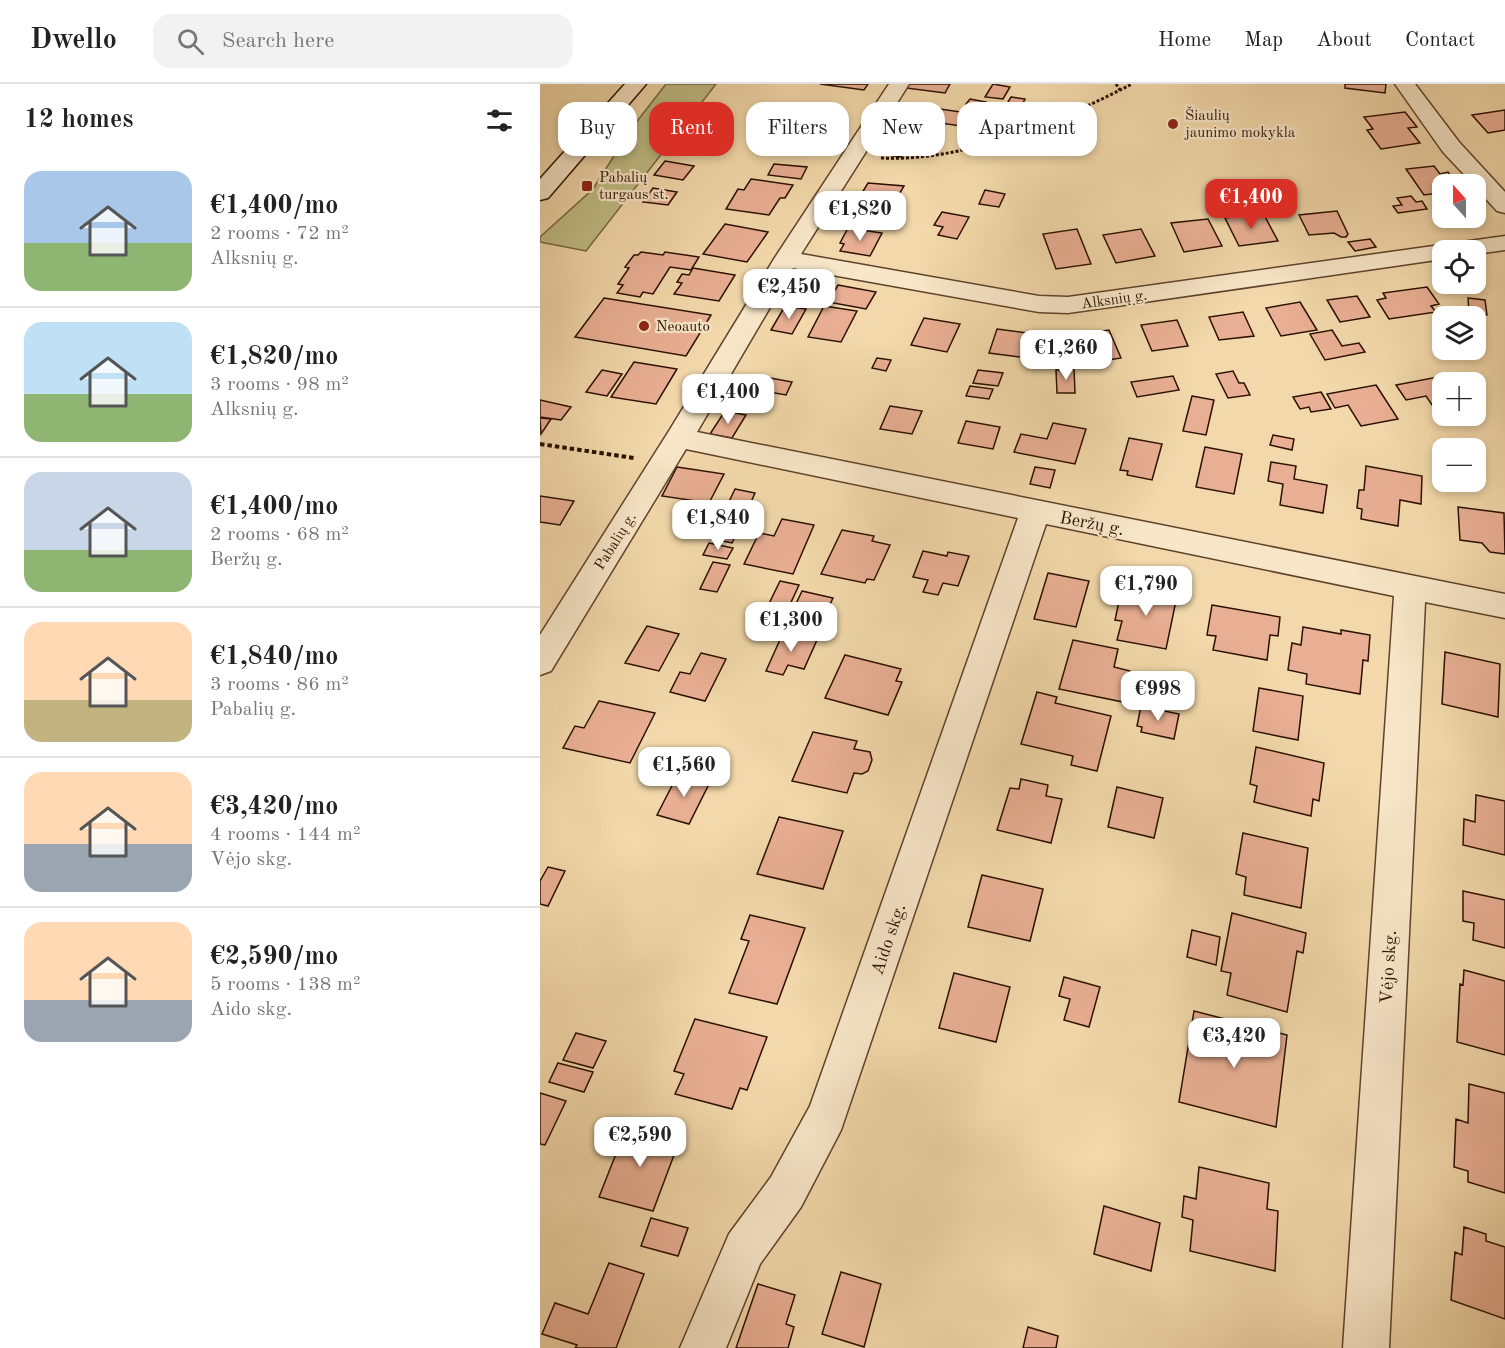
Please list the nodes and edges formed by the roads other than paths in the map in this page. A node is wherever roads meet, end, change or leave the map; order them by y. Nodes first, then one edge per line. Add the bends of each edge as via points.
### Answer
1 (636, 84) edge
2 (899, 84) edge
3 (1405, 84) edge
4 (540, 193) edge
5 (1505, 206) edge
6 (1505, 243) edge
7 (1486, 245) edge
8 (1432, 254) edge
9 (786, 259) junction
10 (679, 438) junction
11 (1035, 512) junction
12 (1410, 587) junction
13 (1505, 606) edge
14 (540, 662) edge
15 (703, 1348) edge
16 (1366, 1348) edge

1 - 4 street
2 - 9 street, Pabalių g.
3 - 5 street via 1451,147
6 - 7 street
8 - 9 street, Alksnių g. via 1068,305 1039,304
9 - 10 street, Pabalių g.
10 - 11 street, Beržų g.
10 - 14 street, Pabalių g.
11 - 12 street, Beržų g.
11 - 15 street, Aido skg. via 827,1116 786,1192 744,1249
12 - 13 street, Beržų g.
12 - 16 street, Vėjo skg.

